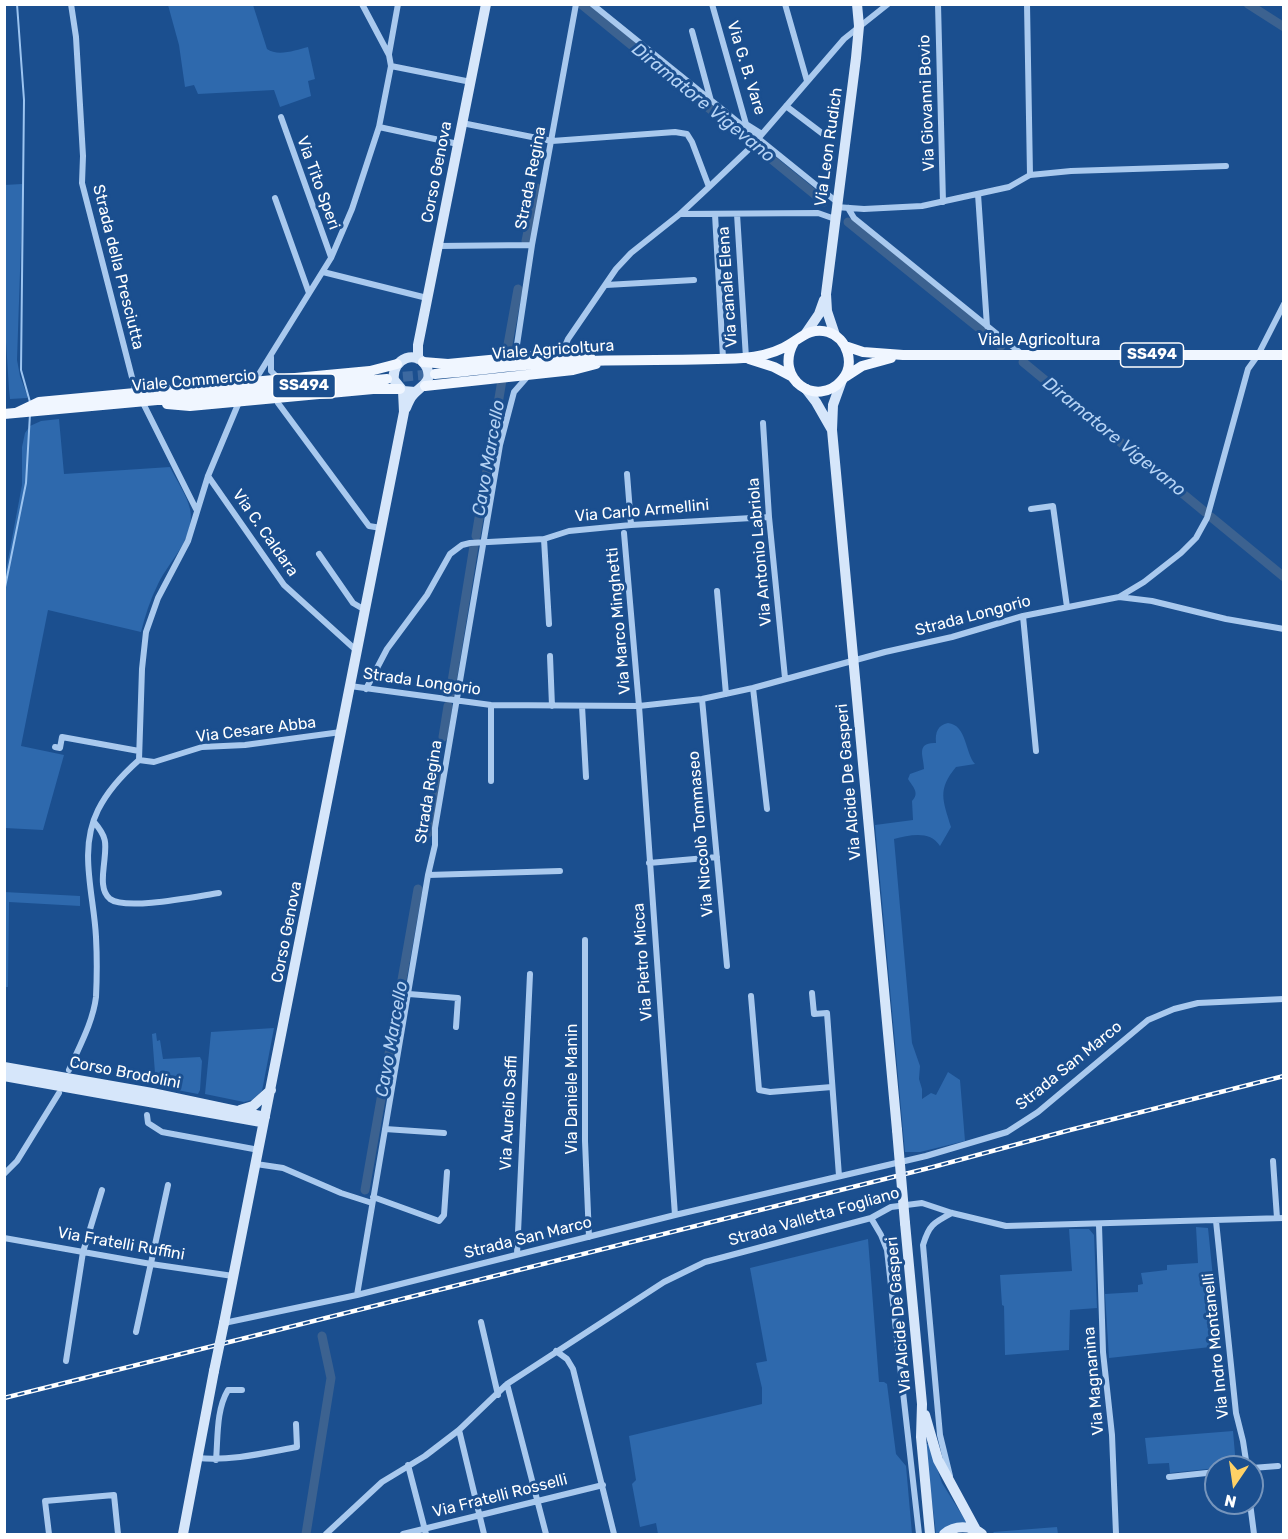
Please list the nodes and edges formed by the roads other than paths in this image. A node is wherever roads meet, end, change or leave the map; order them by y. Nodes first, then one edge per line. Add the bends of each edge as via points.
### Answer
1 (70, 4) edge
2 (362, 4) edge
3 (398, 4) edge
4 (486, 4) edge
5 (592, 4) edge
6 (712, 4) edge
7 (784, 4) edge
8 (857, 4) edge
9 (888, 4) edge
10 (938, 4) edge
11 (1027, 4) edge
12 (576, 5) edge
13 (859, 26) junction
14 (692, 31) dead end
15 (389, 55) junction
16 (391, 66) junction
17 (807, 81) junction
18 (471, 82) junction
19 (711, 101) junction
20 (786, 106) junction
21 (280, 117) dead end
22 (462, 123) junction
23 (379, 127) junction
24 (823, 134) dead end
25 (758, 138) junction
26 (552, 141) junction
27 (458, 144) junction
28 (1226, 166) dead end
29 (1030, 175) junction
30 (709, 188) junction
31 (978, 194) junction
32 (275, 198) dead end
33 (943, 202) junction
34 (837, 204) junction
35 (848, 208) junction
36 (680, 214) junction
37 (715, 214) junction
38 (737, 214) junction
39 (835, 219) junction
40 (532, 245) junction
41 (438, 246) junction
42 (331, 258) junction
43 (323, 272) junction
44 (694, 280) dead end
45 (606, 285) junction
46 (309, 293) junction
47 (826, 294) junction
48 (428, 298) junction
49 (1284, 304) edge
50 (987, 326) junction
51 (806, 333) junction
52 (835, 335) junction
53 (794, 342) junction
54 (845, 346) junction
55 (562, 353) junction
56 (903, 355) junction
57 (1022, 355) junction
58 (1258, 355) junction
59 (1284, 355) edge
60 (271, 356) junction
61 (516, 358) junction
62 (723, 358) junction
63 (746, 358) junction
64 (417, 360) junction
65 (607, 360) junction
66 (397, 364) junction
67 (435, 374) tunnel mouth
68 (529, 374) junction
69 (507, 376) junction
70 (792, 377) junction
71 (843, 378) junction
72 (387, 379) tunnel mouth
73 (280, 380) junction
74 (254, 382) junction
75 (420, 389) junction
76 (806, 389) junction
77 (401, 390) junction
78 (514, 392) junction
79 (139, 397) junction
80 (239, 402) junction
81 (278, 403) dead end
82 (404, 412) junction
83 (4, 414) edge
84 (763, 423) dead end
85 (832, 430) junction
86 (627, 474) dead end
87 (208, 476) junction
88 (196, 509) junction
89 (1031, 509) dead end
90 (769, 517) junction
91 (631, 525) junction
92 (381, 528) junction
93 (624, 532) dead end
94 (544, 539) junction
95 (483, 542) junction
96 (319, 554) dead end
97 (717, 591) dead end
98 (1119, 597) junction
99 (1067, 607) junction
100 (365, 610) junction
101 (1023, 616) junction
102 (549, 624) dead end
103 (1284, 628) edge
104 (357, 651) junction
105 (550, 656) dead end
106 (853, 660) junction
107 (785, 678) junction
108 (350, 686) junction
109 (753, 688) junction
110 (366, 689) junction
111 (726, 694) junction
112 (702, 699) junction
113 (457, 702) junction
114 (491, 705) junction
115 (552, 706) junction
116 (582, 706) junction
117 (639, 706) junction
118 (341, 732) junction
119 (55, 747) dead end
120 (139, 751) junction
121 (1036, 751) dead end
122 (139, 760) junction
123 (586, 777) dead end
124 (491, 781) dead end
125 (767, 809) dead end
126 (94, 822) junction
127 (717, 857) junction
128 (650, 863) junction
129 (560, 871) dead end
130 (428, 875) junction
131 (219, 893) dead end
132 (585, 940) dead end
133 (727, 966) dead end
134 (530, 974) dead end
135 (812, 993) dead end
136 (409, 994) junction
137 (751, 996) dead end
138 (1284, 999) edge
139 (456, 1027) dead end
140 (4, 1067) edge
141 (69, 1070) dead end
142 (4, 1076) edge
143 (832, 1087) junction
144 (271, 1090) junction
145 (59, 1093) dead end
146 (238, 1114) junction
147 (147, 1115) dead end
148 (265, 1119) junction
149 (385, 1129) junction
150 (444, 1133) dead end
151 (259, 1146) junction
152 (1273, 1161) dead end
153 (256, 1164) junction
154 (447, 1172) dead end
155 (4, 1174) edge
156 (839, 1176) junction
157 (168, 1185) dead end
158 (102, 1190) dead end
159 (372, 1200) junction
160 (952, 1213) junction
161 (675, 1215) junction
162 (871, 1218) junction
163 (1280, 1218) edge
164 (1216, 1221) junction
165 (1099, 1225) junction
166 (589, 1237) junction
167 (4, 1238) edge
168 (83, 1252) junction
169 (517, 1254) junction
170 (150, 1264) junction
171 (233, 1276) junction
172 (357, 1295) junction
173 (481, 1322) dead end
174 (224, 1323) junction
175 (136, 1332) dead end
176 (556, 1351) junction
177 (66, 1361) dead end
178 (507, 1384) junction
179 (242, 1389) dead end
180 (498, 1395) junction
181 (922, 1404) junction
182 (296, 1425) dead end
183 (459, 1430) junction
184 (1245, 1455) edge
185 (198, 1458) junction
186 (216, 1460) junction
187 (408, 1465) junction
188 (1278, 1466) dead end
189 (1264, 1467) edge
190 (1204, 1473) edge
191 (1169, 1477) dead end
192 (603, 1485) junction
193 (955, 1494) junction
194 (538, 1500) junction
195 (479, 1515) junction
196 (1252, 1515) edge
197 (425, 1532) edge
198 (979, 1532) edge
199 (49, 1534) edge
200 (118, 1534) edge
201 (183, 1534) edge
202 (326, 1534) edge
203 (403, 1534) edge
204 (484, 1534) edge
205 (546, 1534) edge
206 (614, 1534) edge
207 (919, 1534) edge
208 (930, 1534) edge
209 (944, 1534) edge
210 (1116, 1534) edge
211 (1254, 1534) edge

1 - 79 street, Strada della Presciutta via 76,37 82,183
2 - 15 street
3 - 15 street
4 - 18 main road, Corso Genova
5 - 19 street
6 - 25 street, Via G. B. Vare via 746,124
7 - 17 street
8 - 13 main road, Via Leon Rudich
9 - 13 street
10 - 33 street, Via Giovanni Bovio
11 - 29 street
12 - 26 street, Strada Regina
13 - 17 street
13 - 34 main road, Via Leon Rudich
14 - 19 street
15 - 16 street
16 - 18 street
16 - 23 street
17 - 20 street
18 - 22 main road, Corso Genova
19 - 25 street
20 - 24 street
20 - 25 street
21 - 42 street, Via Tito Speri
22 - 26 street
22 - 27 main road, Corso Genova
23 - 27 street
23 - 42 street
25 - 30 street
25 - 34 street
26 - 30 street via 687,134
26 - 40 street, Strada Regina
27 - 41 main road, Corso Genova
28 - 29 street
29 - 31 street via 1009,187
30 - 36 street
31 - 33 street
31 - 50 street
32 - 46 street
33 - 35 street
34 - 35 street
34 - 39 main road, Via Leon Rudich
35 - 50 street via 854,218
36 - 37 street
36 - 45 street via 631,253
37 - 38 street
37 - 62 street
38 - 39 street via 818,213
38 - 63 street, Via canale Elena
39 - 47 main road, Via Leon Rudich
40 - 41 street
40 - 61 street, Strada Regina
41 - 48 main road, Corso Genova
42 - 43 street
43 - 46 street
43 - 48 street
44 - 45 street
45 - 55 street
46 - 60 street
47 - 51 main road
47 - 52 main road
48 - 64 main road, Corso Genova
49 - 58 street, Strada Longorio
50 - 57 street
51 - 52 main road via 821,330
51 - 53 main road, Viale Agricoltura
52 - 54 main road
53 - 63 main road, Viale Agricoltura via 774,352
53 - 70 main road via 788,359
54 - 56 main road, Viale Agricoltura / SS494 via 863,352
54 - 71 main road via 849,361
55 - 61 main road
55 - 65 main road
56 - 57 main road, Viale Agricoltura / SS494
56 - 71 main road, Viale Agricoltura / SS494 via 862,366
57 - 58 main road, Viale Agricoltura / SS494
58 - 59 main road, Viale Agricoltura / SS494
58 - 98 street, Strada Longorio via 1248,369 1207,518 1196,538 1144,582
60 - 73 street via 271,371
60 - 74 street
61 - 64 main road via 448,364
62 - 63 main road, Viale Agricoltura
62 - 65 main road, Viale Agricoltura
63 - 70 main road, Viale Agricoltura
64 - 66 main road, Corso Genova
64 - 75 main road via 428,374
65 - 67 main road, Viale Agricoltura
65 - 68 main road via 578,370
66 - 73 main road via 370,371
66 - 77 main road, Corso Genova via 393,375
68 - 69 main road
68 - 78 street, Strada Regina
69 - 75 main road
69 - 78 street
70 - 76 main road, Viale Agricoltura
71 - 76 main road, Viale Agricoltura / SS494 via 829,390
71 - 85 main road, Via Alcide De Gasperi via 833,405
72 - 79 main road, Viale Commercio / SS494
73 - 74 main road
74 - 79 main road
75 - 77 main road
75 - 82 main road, Corso Genova
76 - 85 main road, Via Alcide De Gasperi
77 - 80 main road via 373,389
77 - 82 main road, Corso Genova
78 - 95 street, Strada Regina
79 - 80 main road via 190,406
79 - 83 main road, Viale Commercio / SS494 via 39,406
79 - 88 street, Strada della Presciutta
80 - 87 street
81 - 92 street via 369,526
82 - 92 main road, Corso Genova
84 - 90 street, Via Antonio Labriola
85 - 106 main road, Via Alcide De Gasperi
86 - 91 street
87 - 88 street
87 - 104 street, Via C. Caldara via 284,585
88 - 120 street via 188,541 158,598 146,632
89 - 99 street via 1053,506
90 - 91 street, Via Carlo Armellini
90 - 107 street, Via Antonio Labriola
91 - 94 street, Via Carlo Armellini via 569,531
92 - 100 main road, Corso Genova
93 - 117 street, Via Marco Minghetti
94 - 95 street, Via Carlo Armellini
94 - 102 street
95 - 110 street, Via Carlo Armellini via 465,543 450,554 427,595 387,649
95 - 113 street, Strada Regina
96 - 100 street via 352,603
97 - 111 street
98 - 99 street, Strada Longorio
98 - 103 street
99 - 101 street, Strada Longorio
100 - 104 main road, Corso Genova
101 - 106 street, Strada Longorio
101 - 121 street
104 - 108 main road, Corso Genova
105 - 115 street
106 - 107 street, Strada Longorio
106 - 181 main road, Via Alcide De Gasperi, bridge
107 - 109 street, Strada Longorio
108 - 110 street, Strada Longorio
108 - 118 main road, Corso Genova
109 - 111 street, Strada Longorio
109 - 125 street
110 - 113 street, Strada Longorio
111 - 112 street, Strada Longorio
112 - 117 street, Strada Longorio
112 - 127 street, Via Niccolò Tommaseo
113 - 114 street, Strada Longorio
113 - 130 street, Strada Regina
114 - 115 street, Strada Longorio
114 - 124 street, Strada Longorio
115 - 116 street, Strada Longorio
116 - 117 street, Strada Longorio
116 - 123 street
117 - 128 street, Via Pietro Micca
118 - 122 street, Via Cesare Abba via 202,747 154,762
118 - 144 main road, Corso Genova
119 - 120 street via 60,748 62,737
120 - 122 street
122 - 126 street via 116,781
126 - 131 street via 106,841 103,882 110,899 124,904 144,903
126 - 141 street via 87,849 96,936 96,997
127 - 128 street
127 - 133 street, Via Niccolò Tommaseo
128 - 161 street, Via Pietro Micca
129 - 130 street
130 - 136 street, Strada Regina
132 - 166 street, Via Daniele Manin
134 - 169 street, Via Aurelio Saffi
135 - 143 street via 814,1014 827,1013
136 - 139 street via 458,998
136 - 149 street, Strada Regina
137 - 143 street via 759,1090
138 - 156 street, Strada San Marco via 1198,1003 1173,1009 1132,1031 1038,1112 1007,1132
140 - 146 main road, Corso Brodolini
142 - 146 main road, Corso Brodolini
143 - 156 street
144 - 146 main road
144 - 148 main road, Corso Genova
145 - 155 street via 17,1161
146 - 148 main road, Corso Brodolini
146 - 151 main road
147 - 151 street via 148,1123 162,1132
148 - 151 main road, Corso Genova
149 - 150 street
149 - 159 street, Strada Regina
151 - 153 main road, Corso Genova
152 - 163 street
153 - 159 street via 283,1168
153 - 171 main road, Corso Genova
154 - 159 street via 444,1215 440,1221
156 - 161 street, Strada San Marco
157 - 170 street
158 - 168 street
159 - 172 street, Strada Regina
160 - 162 street, Strada Valletta Fogliano via 922,1203 891,1207
160 - 165 street, Strada Valletta Fogliano via 1006,1226
160 - 193 street via 933,1223 923,1245 940,1435
161 - 166 street, Strada San Marco
162 - 176 street, Strada Valletta Fogliano via 705,1262 664,1282
162 - 207 street via 886,1250
163 - 164 street, Strada Valletta Fogliano
164 - 165 street, Strada Valletta Fogliano
164 - 184 street, Via Indro Montanelli via 1236,1413
165 - 210 street, Via Magnanina
166 - 169 street, Strada San Marco
167 - 168 street, Via Fratelli Ruffini
168 - 170 street, Via Fratelli Ruffini
168 - 177 street
169 - 172 street, Strada San Marco
170 - 171 street, Via Fratelli Ruffini
170 - 175 street
171 - 174 main road, Corso Genova
172 - 174 street, Strada San Marco
173 - 180 street
174 - 185 main road, Corso Genova, bridge
176 - 178 street, Strada Valletta Fogliano
176 - 192 street via 573,1370
178 - 180 street, Strada Valletta Fogliano
178 - 194 street
179 - 186 street via 228,1390 224,1396
180 - 183 street, Strada Valletta Fogliano
181 - 193 main road, Via Alcide De Gasperi via 938,1460
181 - 208 main road, Via Alcide De Gasperi via 921,1437
182 - 186 street via 297,1447
183 - 187 street, Strada Valletta Fogliano
183 - 195 street
185 - 186 street
185 - 201 main road, Corso Genova
187 - 197 street
187 - 202 street, Strada Valletta Fogliano via 382,1482
188 - 189 street
190 - 191 street
192 - 194 street, Via Fratelli Rosselli
192 - 206 street
193 - 198 main road, Via Alcide De Gasperi
194 - 195 street, Via Fratelli Rosselli
194 - 205 street
195 - 197 street, Via Fratelli Rosselli
195 - 204 street
196 - 211 street
197 - 203 street, Via Fratelli Rosselli
198 - 209 main road, Via Alcide De Gasperi via 962,1527
199 - 200 street via 45,1501 114,1495

